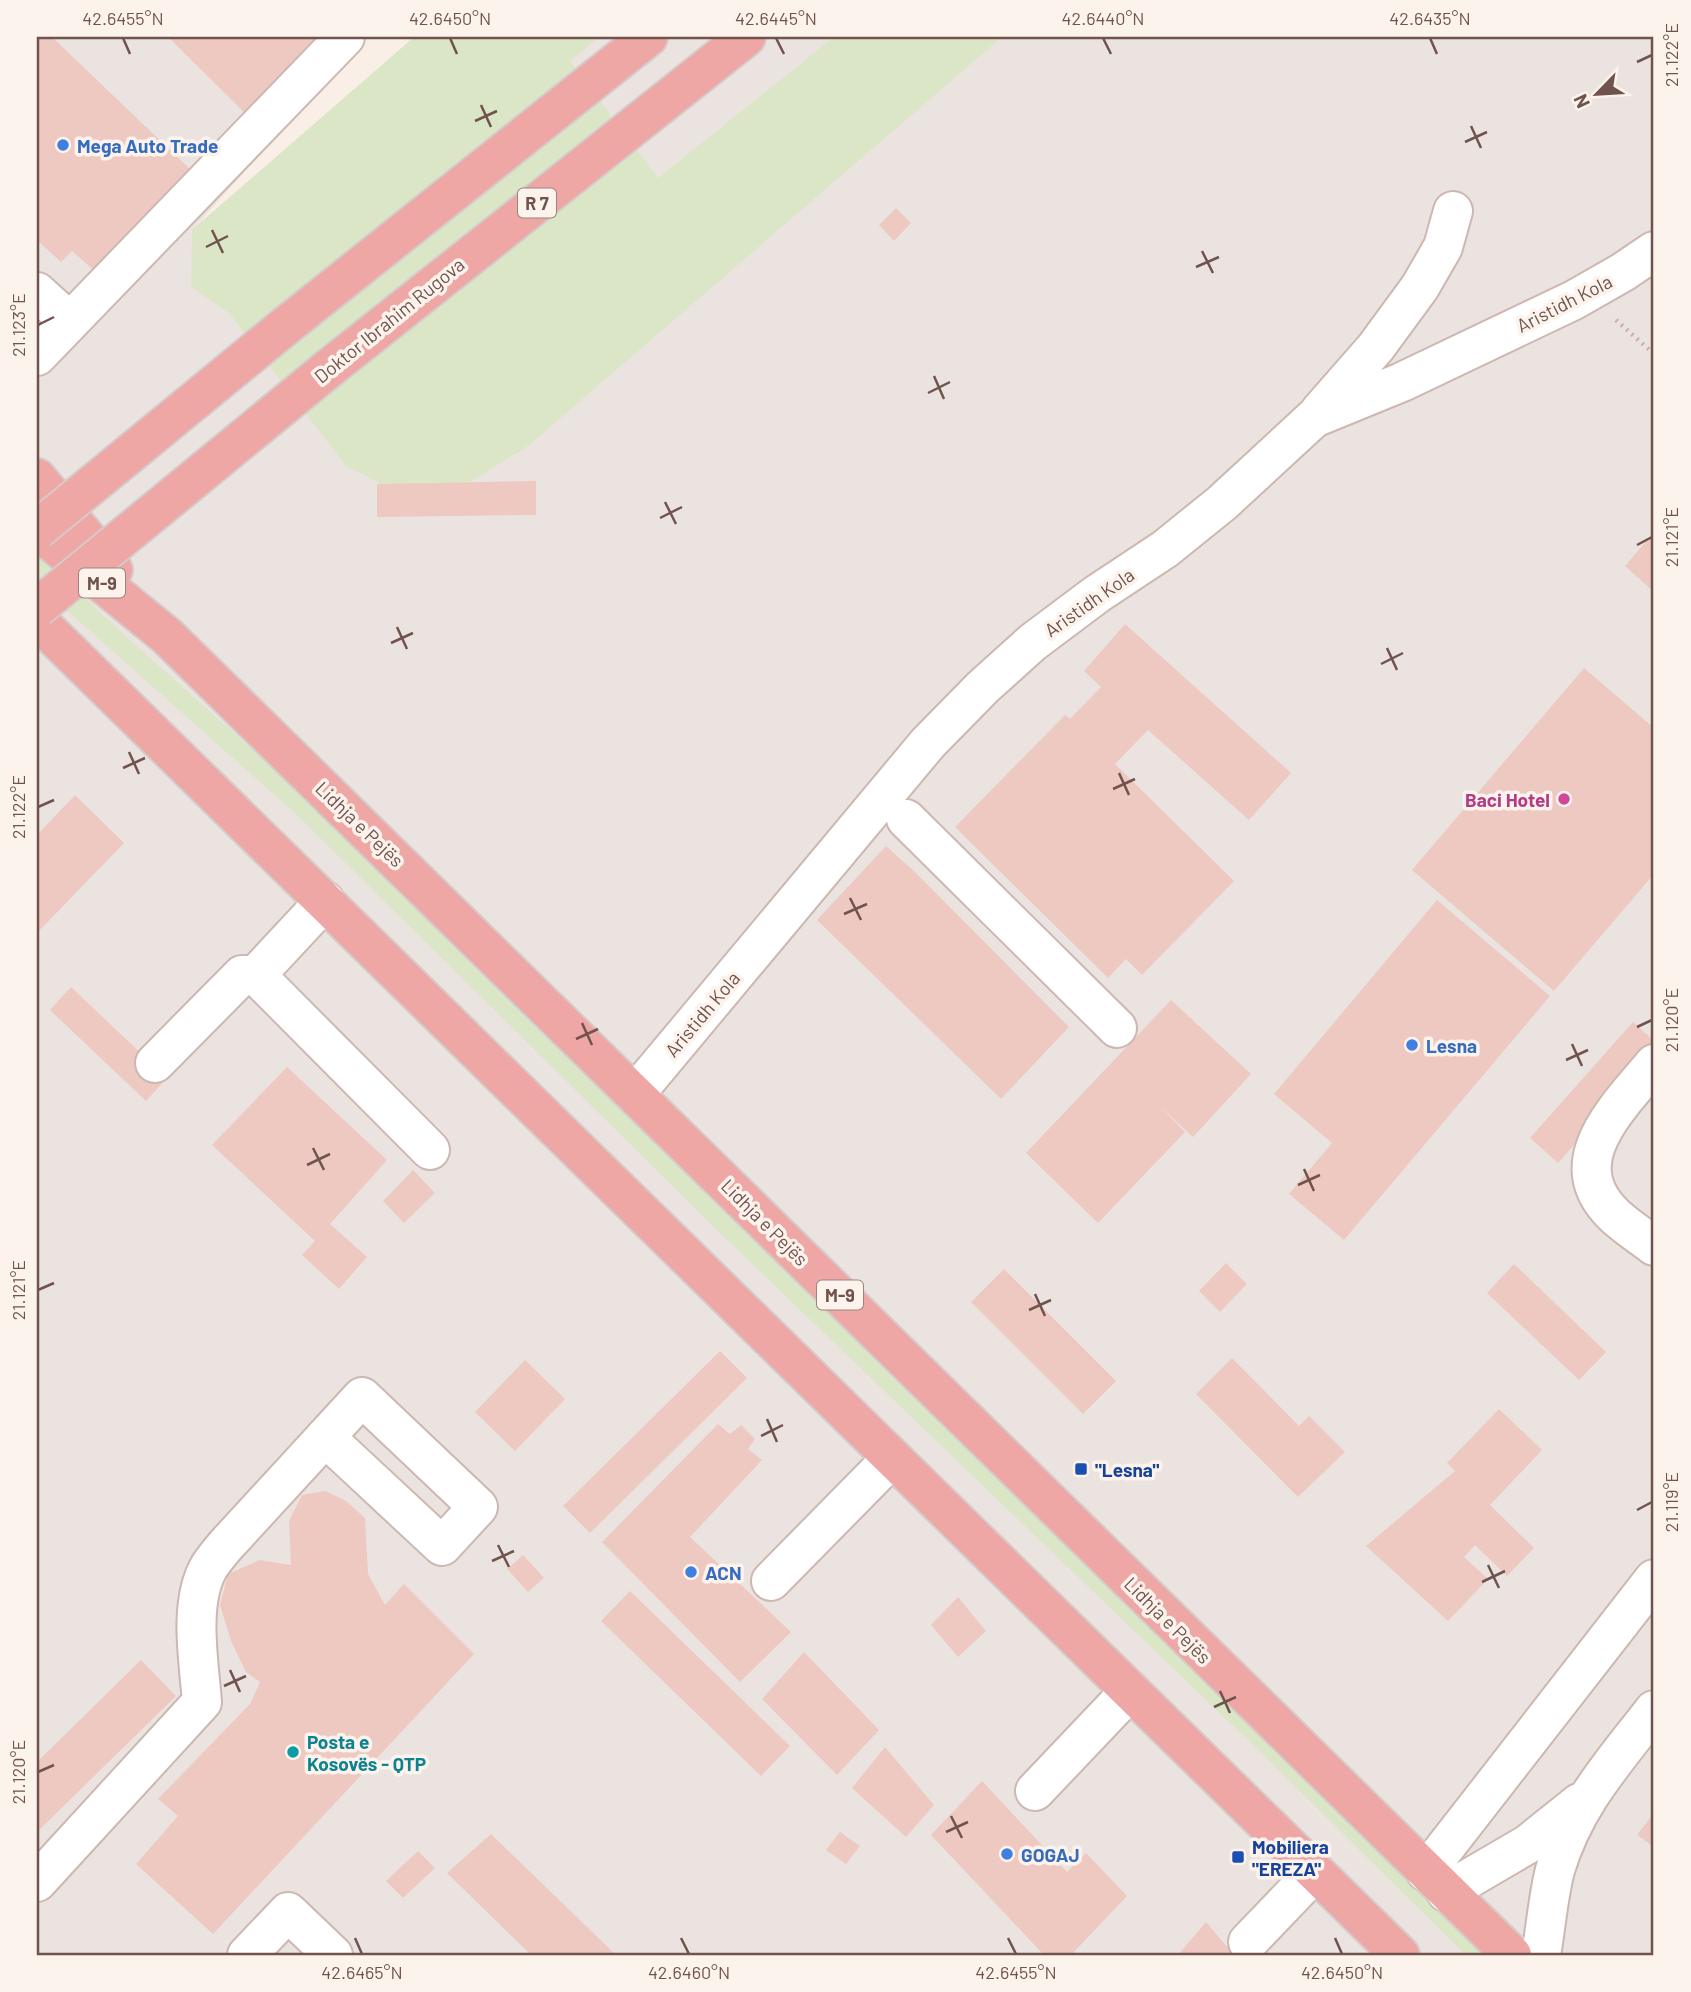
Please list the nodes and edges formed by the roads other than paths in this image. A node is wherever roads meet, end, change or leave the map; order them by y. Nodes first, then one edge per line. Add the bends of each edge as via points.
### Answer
1 (345, 37) edge
2 (648, 37) edge
3 (746, 37) edge
4 (1453, 211) dead end
5 (1654, 251) edge
6 (37, 292) edge
7 (70, 322) junction
8 (37, 356) edge
9 (1314, 418) junction
10 (37, 478) edge
11 (37, 530) edge
12 (37, 608) edge
13 (37, 620) edge
14 (167, 636) junction
15 (906, 819) dead end
16 (326, 901) junction
17 (256, 975) junction
18 (1117, 1028) dead end
19 (155, 1063) dead end
20 (1654, 1064) edge
21 (635, 1094) junction
22 (430, 1150) dead end
23 (1654, 1246) edge
24 (325, 1437) dead end
25 (892, 1458) junction
26 (1654, 1579) edge
27 (771, 1581) dead end
28 (1130, 1691) junction
29 (1654, 1710) edge
30 (1035, 1791) dead end
31 (1588, 1795) junction
32 (1315, 1872) junction
33 (37, 1882) edge
34 (1436, 1882) junction
35 (1248, 1942) dead end
36 (247, 1955) edge
37 (333, 1955) edge
38 (1400, 1955) edge
39 (1512, 1955) edge
40 (1541, 1955) edge

1 - 7 street
2 - 11 highway, bridge
3 - 12 highway, Doktor Ibrahim Rugova / R 7, bridge via 328,369
4 - 9 street via 1443,247 1420,287 1376,347
5 - 9 street, Aristidh Kola via 1586,293 1402,382
6 - 7 street
7 - 8 street
9 - 21 street, Aristidh Kola via 1222,503 1033,642 983,687 928,743
10 - 14 highway
11 - 14 highway, Lidhja e Pejës / M-9
13 - 16 highway
14 - 21 highway, Lidhja e Pejës / M-9
15 - 18 street
16 - 17 street
16 - 25 highway
17 - 19 street via 242,975
17 - 22 street
20 - 23 street via 1603,1127 1591,1156 1605,1205
21 - 34 highway, Lidhja e Pejës / M-9
24 - 33 street via 208,1568 196,1631 202,1702
25 - 27 street
25 - 28 highway
26 - 34 street
28 - 30 street
28 - 32 highway
29 - 31 street
31 - 34 street via 1528,1844
31 - 40 street via 1555,1873
32 - 35 street
32 - 38 highway
34 - 39 highway, Lidhja e Pejës / M-9
36 - 37 street via 288,1912

